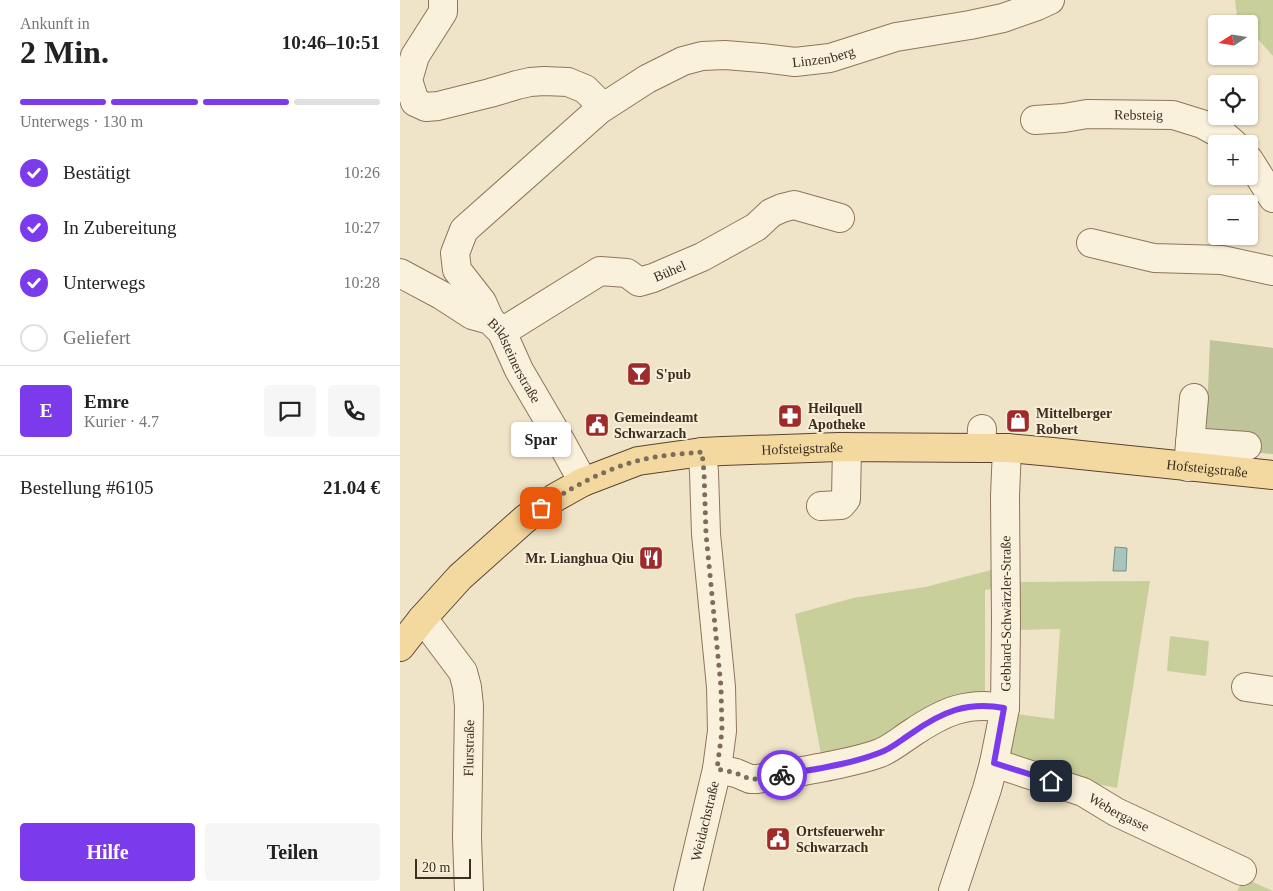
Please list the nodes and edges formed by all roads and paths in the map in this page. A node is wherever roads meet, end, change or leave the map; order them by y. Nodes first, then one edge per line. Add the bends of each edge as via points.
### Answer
1 (443, 0) edge
2 (1050, 0) edge
3 (603, 107) junction
4 (1035, 120) dead end
5 (1222, 135) edge
6 (1258, 174) edge
7 (1273, 198) edge
8 (840, 218) dead end
9 (1091, 244) dead end
10 (1273, 272) edge
11 (403, 280) edge
12 (496, 326) junction
13 (1194, 398) dead end
14 (990, 442) junction
15 (1247, 446) dead end
16 (847, 447) junction
17 (702, 452) junction
18 (1189, 455) junction
19 (1273, 475) edge
20 (583, 482) junction
21 (821, 506) dead end
22 (422, 619) junction
23 (400, 647) edge
24 (1246, 687) dead end
25 (1273, 690) edge
26 (1004, 708) junction
27 (994, 763) junction
28 (717, 769) junction
29 (1242, 871) dead end
30 (469, 891) edge
31 (688, 891) edge
32 (953, 891) edge

1 - 3 street via 443,12 415,56 408,80 415,102 426,107 438,106 544,80 568,82 585,89
2 - 3 street, Linzenberg via 1003,18 896,36 830,58 795,62 702,56 666,69
3 - 12 street, Linzenberg via 464,230 455,254 457,270
4 - 5 street, Rebsteig via 1087,114 1173,115 1202,124
6 - 7 street
8 - 12 street, Bühel via 794,205 782,208 756,227 653,278 639,282 628,273 600,271
9 - 10 street via 1154,258 1222,260
11 - 12 street, Bildsteinerstraße via 441,295
12 - 20 street, Bildsteinerstraße
13 - 18 street
14 - 16 main road, Hofsteigstraße
14 - 18 main road, Hofsteigstraße
14 - 26 street, Gebhard-Schwärzler-Straße via 1005,496
15 - 18 street
16 - 17 main road, Hofsteigstraße
16 - 21 street via 846,498 840,505
17 - 20 main road, Hofsteigstraße via 638,461
17 - 28 street, Weidachstraße via 706,534 721,687 722,731
18 - 19 main road, Hofsteigstraße
20 - 22 main road, Hofsteigstraße via 525,518 460,577
22 - 23 main road, Hofsteigstraße
22 - 30 street, Flurstraße via 463,672 467,687 470,706
24 - 25 street
26 - 27 street, Gebhard-Schwärzler-Straße
26 - 28 street via 974,706 957,709 894,746 858,760 757,779
27 - 29 street, Webergasse via 1083,792 1116,812
27 - 32 street, Gebhard-Schwärzler-Straße
28 - 31 street, Weidachstraße

